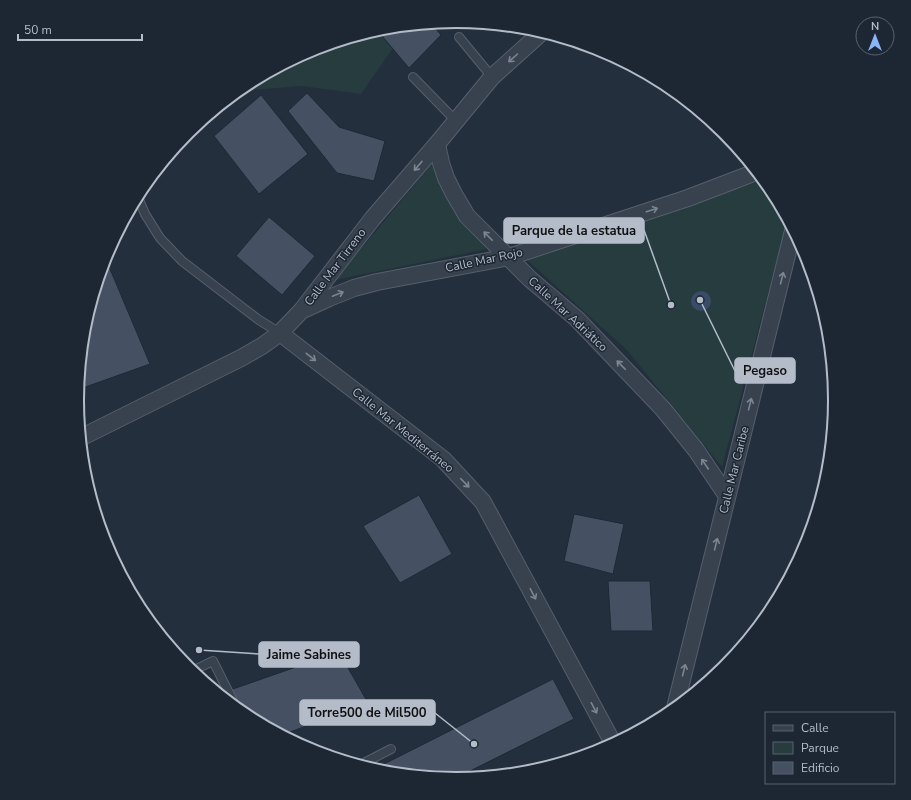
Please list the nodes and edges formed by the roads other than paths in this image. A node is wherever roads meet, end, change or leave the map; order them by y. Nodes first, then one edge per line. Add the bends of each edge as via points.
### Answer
1 (459, 37) dead end
2 (536, 37) edge
3 (413, 76) dead end
4 (492, 77) junction
5 (456, 121) junction
6 (437, 144) junction
7 (751, 174) edge
8 (140, 202) edge
9 (791, 240) edge
10 (509, 256) junction
11 (302, 310) junction
12 (280, 333) junction
13 (85, 435) edge
14 (728, 496) junction
15 (198, 668) edge
16 (231, 696) edge
17 (677, 698) edge
18 (610, 738) edge
19 (391, 749) dead end
20 (368, 761) edge

1 - 4 lane
2 -> 4 street, Calle Mar Tirreno
3 - 5 lane
4 - 5 street, Calle Mar Tirreno
5 - 6 street, Calle Mar Tirreno
10 -> 6 street, Calle Mar Adriático via 467,216 446,178
6 -> 11 street, Calle Mar Tirreno via 372,218
10 -> 7 street, Calle Mar Rojo via 688,198
8 - 12 lane, Calle Mar Mediterráneo via 160,238 182,261
14 -> 9 street, Calle Mar Caribe
11 -> 10 street, Calle Mar Rojo via 348,290 377,282
14 -> 10 street, Calle Mar Adriático via 696,450 662,409 577,319 530,279
11 - 12 street, Calle Mar Tirreno
12 - 13 street, Calle Mar Tirreno via 241,358
12 -> 18 street, Calle Mar Mediterráneo via 443,459 483,502
17 -> 14 street, Calle Mar Caribe
15 - 16 lane via 213,661
19 - 20 lane

